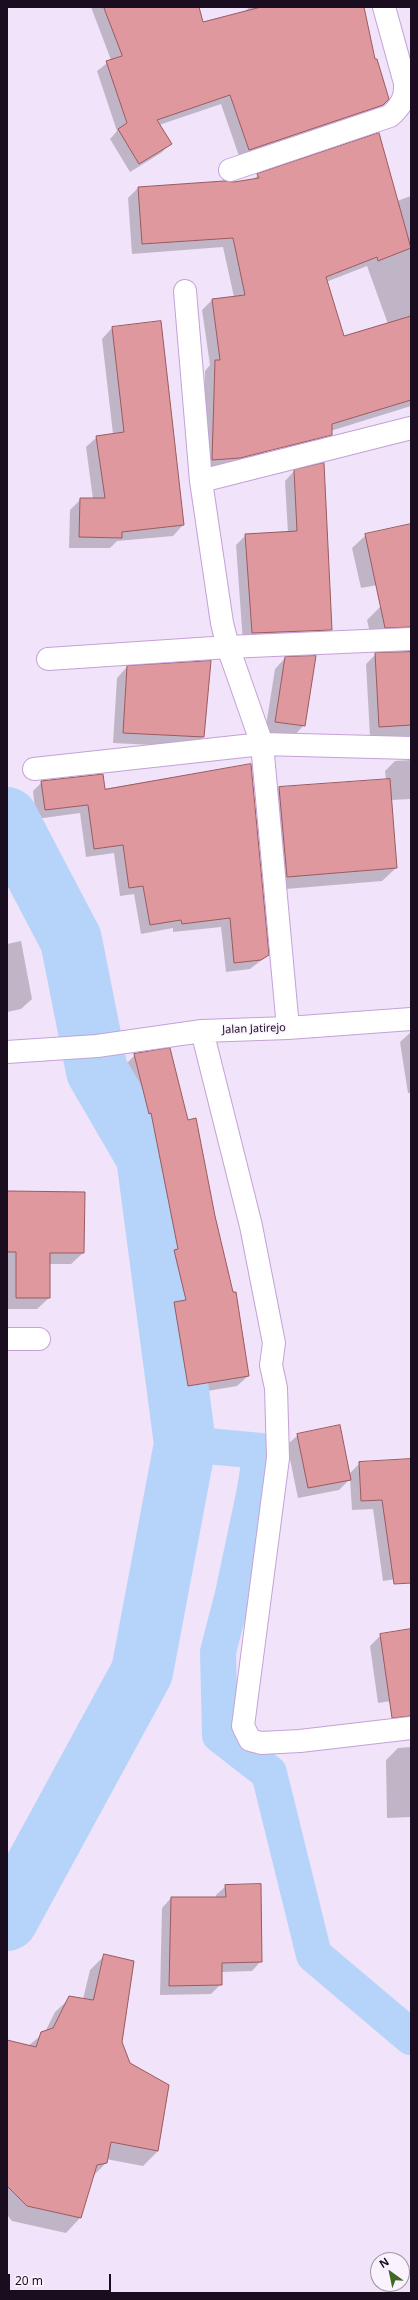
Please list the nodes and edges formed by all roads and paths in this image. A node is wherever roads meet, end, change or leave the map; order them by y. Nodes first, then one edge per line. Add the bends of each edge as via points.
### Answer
1 (384, 7) edge
2 (408, 82) edge
3 (230, 170) dead end
4 (185, 291) dead end
5 (411, 428) edge
6 (201, 481) junction
7 (411, 640) edge
8 (228, 647) junction
9 (48, 659) dead end
10 (262, 744) junction
11 (411, 748) edge
12 (34, 769) dead end
13 (411, 1019) edge
14 (288, 1028) junction
15 (202, 1031) junction
16 (7, 1052) edge
17 (39, 1338) dead end
18 (7, 1339) edge
19 (411, 1728) edge

1 - 2 street
2 - 3 street via 401,106 390,116
4 - 6 street
5 - 6 street
6 - 8 street via 222,623
7 - 8 street
8 - 9 street
8 - 10 street
10 - 11 street
10 - 12 street
10 - 14 street
13 - 14 street, Jalan Jatirejo
14 - 15 street, Jalan Jatirejo
15 - 16 street, Jalan Jatirejo via 97,1046
15 - 19 street via 251,1226 274,1343 270,1366 276,1388 278,1458 243,1726 250,1740 261,1743
17 - 18 street

